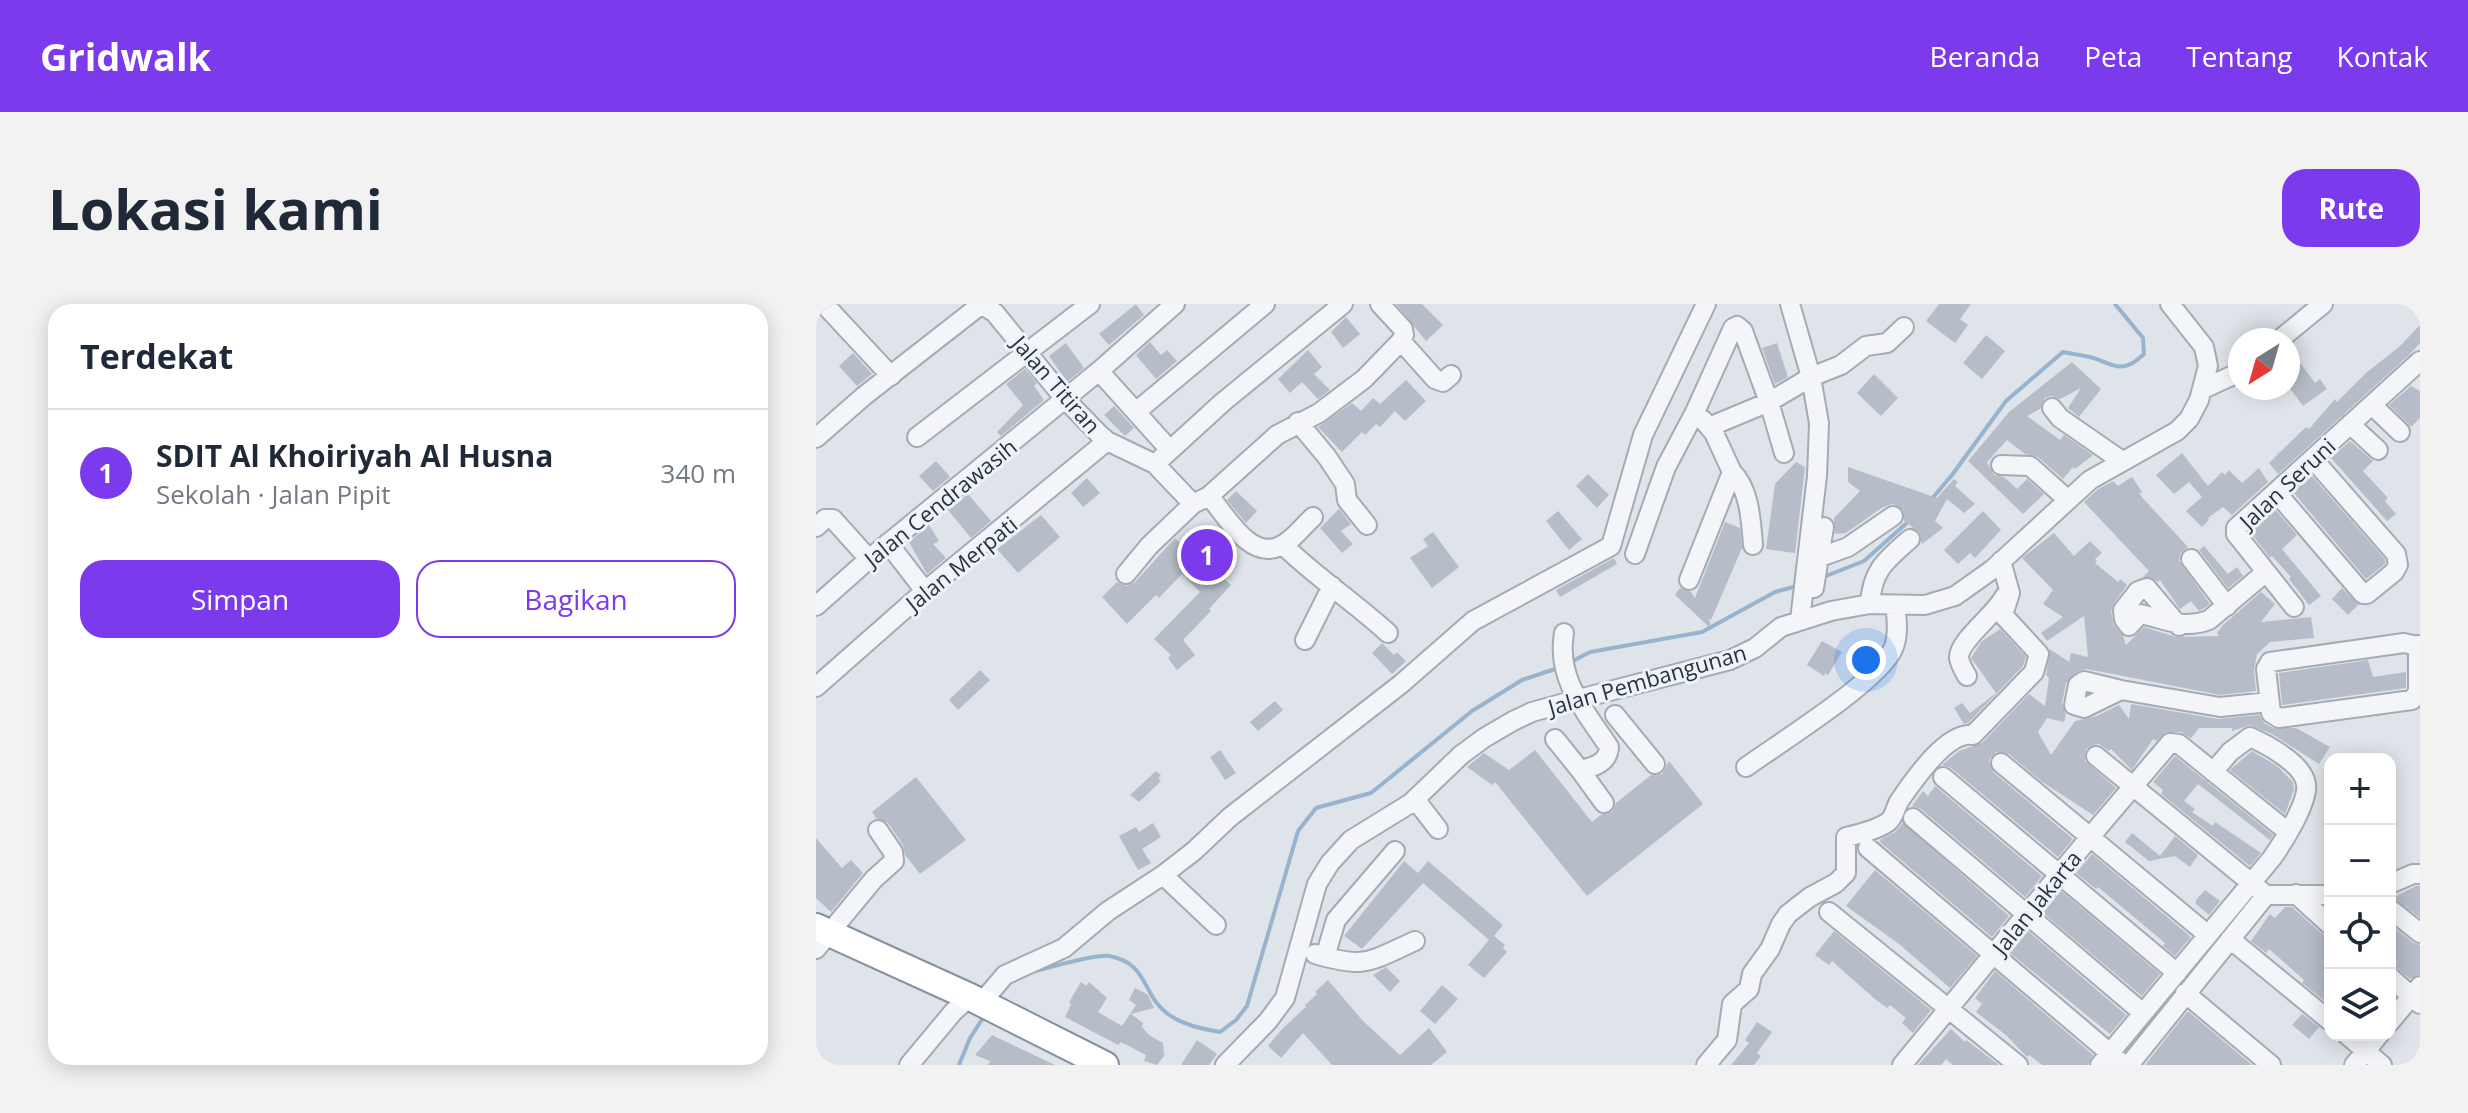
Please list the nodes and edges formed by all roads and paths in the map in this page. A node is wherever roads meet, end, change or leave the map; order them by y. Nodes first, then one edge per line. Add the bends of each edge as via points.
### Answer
1 (824, 304) edge
2 (1090, 304) edge
3 (1175, 304) edge
4 (1265, 304) edge
5 (1311, 304) edge
6 (1343, 304) edge
7 (1380, 304) edge
8 (1706, 304) edge
9 (1790, 304) edge
10 (1801, 304) edge
11 (2170, 304) edge
12 (2323, 304) edge
13 (990, 307) edge
14 (1324, 319) junction
15 (1904, 327) dead end
16 (2294, 328) edge
17 (1401, 341) junction
18 (1029, 352) junction
19 (2417, 369) edge
20 (1099, 371) junction
21 (1451, 375) dead end
22 (1816, 375) junction
23 (891, 376) junction
24 (2228, 378) edge
25 (2203, 389) junction
26 (1064, 398) junction
27 (1769, 402) junction
28 (2372, 405) junction
29 (2052, 408) dead end
30 (1137, 411) junction
31 (1695, 412) junction
32 (1298, 422) junction
33 (2350, 424) junction
34 (1709, 427) junction
35 (2400, 432) dead end
36 (917, 437) dead end
37 (816, 438) edge
38 (1107, 441) junction
39 (1169, 449) junction
40 (2378, 450) dead end
41 (1784, 453) dead end
42 (2313, 459) junction
43 (2122, 461) junction
44 (1155, 464) junction
45 (2001, 465) dead end
46 (1732, 472) junction
47 (2276, 492) junction
48 (1201, 500) junction
49 (2068, 500) junction
50 (1893, 516) dead end
51 (1313, 517) dead end
52 (1367, 525) dead end
53 (816, 527) edge
54 (1910, 539) dead end
55 (888, 543) junction
56 (1283, 545) junction
57 (1753, 545) dead end
58 (1635, 554) dead end
59 (869, 559) junction
60 (2191, 559) dead end
61 (2000, 563) junction
62 (1813, 568) junction
63 (2266, 572) junction
64 (1126, 574) dead end
65 (1689, 580) dead end
66 (1332, 586) junction
67 (925, 591) junction
68 (1870, 604) junction
69 (1895, 605) junction
70 (816, 606) edge
71 (2227, 606) junction
72 (2294, 607) dead end
73 (1806, 609) junction
74 (2179, 626) dead end
75 (1388, 633) dead end
76 (1564, 633) dead end
77 (1305, 640) dead end
78 (2419, 646) edge
79 (1967, 676) dead end
80 (816, 687) edge
81 (2121, 690) dead end
82 (1575, 700) junction
83 (2269, 702) junction
84 (1555, 739) dead end
85 (1605, 741) junction
86 (2096, 756) dead end
87 (2001, 763) dead end
88 (1655, 764) dead end
89 (1746, 767) dead end
90 (1580, 770) junction
91 (2213, 772) junction
92 (1943, 777) dead end
93 (2131, 787) junction
94 (1415, 799) junction
95 (1604, 803) dead end
96 (1913, 818) dead end
97 (1438, 829) dead end
98 (878, 830) dead end
99 (2288, 832) junction
100 (2090, 837) junction
101 (1868, 848) dead end
102 (1395, 851) dead end
103 (2420, 874) edge
104 (1163, 875) junction
105 (2059, 875) junction
106 (2396, 881) edge
107 (2258, 890) junction
108 (2296, 894) junction
109 (2324, 895) edge
110 (1829, 912) dead end
111 (2396, 914) edge
112 (2025, 915) junction
113 (2324, 920) edge
114 (1216, 925) dead end
115 (2420, 933) edge
116 (2208, 935) junction
117 (820, 936) edge
118 (2230, 939) junction
119 (1415, 941) dead end
120 (1300, 950) junction
121 (1993, 954) junction
122 (1325, 957) junction
123 (2177, 973) junction
124 (2396, 981) edge
125 (2185, 993) junction
126 (2417, 995) edge
127 (985, 1005) junction
128 (1948, 1008) junction
129 (2143, 1013) junction
130 (2324, 1016) edge
131 (2396, 1016) edge
132 (2374, 1041) edge
133 (2105, 1058) edge
134 (2360, 1058) edge
135 (909, 1065) edge
136 (1105, 1065) edge
137 (1225, 1065) edge
138 (1706, 1065) edge
139 (1902, 1065) edge
140 (2018, 1065) edge
141 (2127, 1065) edge
142 (2271, 1065) edge
143 (2382, 1065) edge

1 - 23 street
2 - 18 street
3 - 20 street, Jalan Cendrawasih
4 - 30 street
5 - 14 street
6 - 14 street
7 - 17 street via 1403,329
8 - 104 street via 1643,435 1611,546 1473,621
9 - 22 street
10 - 22 street
11 - 25 street, Jalan Pembangunan via 2204,347 2208,366
12 - 16 street
13 - 18 street, Jalan Titiran
13 - 23 street, Jalan Titiran
14 - 39 street
15 - 22 street via 1887,343 1866,346
17 - 21 street via 1435,379 1443,382
17 - 32 street via 1364,379
18 - 26 street, Jalan Titiran
18 - 36 street
19 - 28 street, Jalan Seruni
20 - 26 street, Jalan Cendrawasih
20 - 30 street
22 - 27 street
22 - 62 street via 1819,451
23 - 37 street, Jalan Titiran
24 - 25 street
25 - 43 street, Jalan Pembangunan via 2177,431
26 - 38 street, Jalan Titiran
26 - 55 street, Jalan Cendrawasih
27 - 31 street via 1737,326
27 - 34 street
27 - 41 street
28 - 33 street, Jalan Seruni
28 - 35 street
29 - 43 street
30 - 39 street
31 - 34 street
31 - 58 street via 1666,467
32 - 48 street
32 - 52 street via 1335,468 1347,500
33 - 40 street
33 - 42 street, Jalan Seruni
34 - 46 street
38 - 44 street, Jalan Titiran
38 - 67 street, Jalan Merpati
39 - 44 street
42 - 47 street, Jalan Seruni
42 - 47 street via 2396,554 2398,565 2391,575 2363,594
43 - 49 street, Jalan Pembangunan
44 - 48 street
45 - 49 street via 2030,466
46 - 57 street via 1746,496
46 - 65 street
47 - 63 street, Jalan Seruni via 2235,531
48 - 56 street via 1252,545 1269,550
48 - 64 street
49 - 61 street, Jalan Pembangunan
50 - 62 street
51 - 56 street
53 - 59 street via 833,519
54 - 68 street via 1879,568
55 - 59 street, Jalan Cendrawasih
55 - 67 street
56 - 66 street
59 - 70 street, Jalan Cendrawasih
60 - 71 street
61 - 69 street, Jalan Pembangunan via 1955,596 1925,605
61 - 79 street via 2004,596 1961,647 1959,660
61 - 138 street via 2010,593 2003,615 2039,654 2034,672 1973,735 1963,735 1937,753 1893,817 1846,837 1846,873 1788,914 1752,974 1749,989 1732,1004 1727,1040
62 - 73 street
63 - 71 street
63 - 72 street
66 - 75 street
66 - 77 street
67 - 80 street, Jalan Merpati
68 - 69 street, Jalan Pembangunan
68 - 73 street, Jalan Pembangunan
69 - 89 street via 1896,634 1888,657 1850,692
71 - 74 street via 2209,620
73 - 82 street, Jalan Pembangunan via 1743,655
76 - 82 street via 1565,670
78 - 83 street via 2404,643 2270,662
78 - 83 street via 2418,692 2412,700 2279,718 2271,713
81 - 83 street via 2220,707
82 - 85 street
82 - 94 street, Jalan Pembangunan via 1532,712 1484,738
84 - 90 street
85 - 88 street via 1620,721
85 - 90 street via 1609,747 1603,761
86 - 93 street
87 - 100 street
90 - 95 street
91 - 93 street, Jalan Jakarta via 2174,742
91 - 99 street
91 - 99 street via 2248,737 2292,764 2303,775 2306,790
92 - 105 street
93 - 100 street, Jalan Jakarta
93 - 107 street
94 - 97 street
94 - 120 street, Jalan Pembangunan via 1351,840 1330,863 1313,894
96 - 112 street
98 - 117 street via 894,861
99 - 107 street
100 - 105 street, Jalan Jakarta
100 - 116 street
101 - 121 street
102 - 122 street via 1336,920
103 - 106 street
104 - 114 street
104 - 127 street via 1064,948 1005,975
105 - 112 street, Jalan Jakarta
105 - 123 street
107 - 108 street
107 - 116 street
107 - 118 street
108 - 109 street
108 - 113 street
110 - 128 street
111 - 115 street
112 - 121 street, Jalan Jakarta
112 - 129 street
116 - 123 street
117 - 127 highway
118 - 125 street
118 - 130 street
119 - 122 street via 1365,963
120 - 122 street
120 - 137 street, Jalan Pembangunan via 1279,1007
121 - 128 street, Jalan Jakarta
121 - 133 street
123 - 129 street
124 - 126 street
125 - 141 street
125 - 142 street
126 - 131 street
127 - 135 street via 954,1011
127 - 136 highway
128 - 139 street, Jalan Jakarta
128 - 140 street
129 - 133 street
132 - 134 street
133 - 141 street
134 - 143 street

